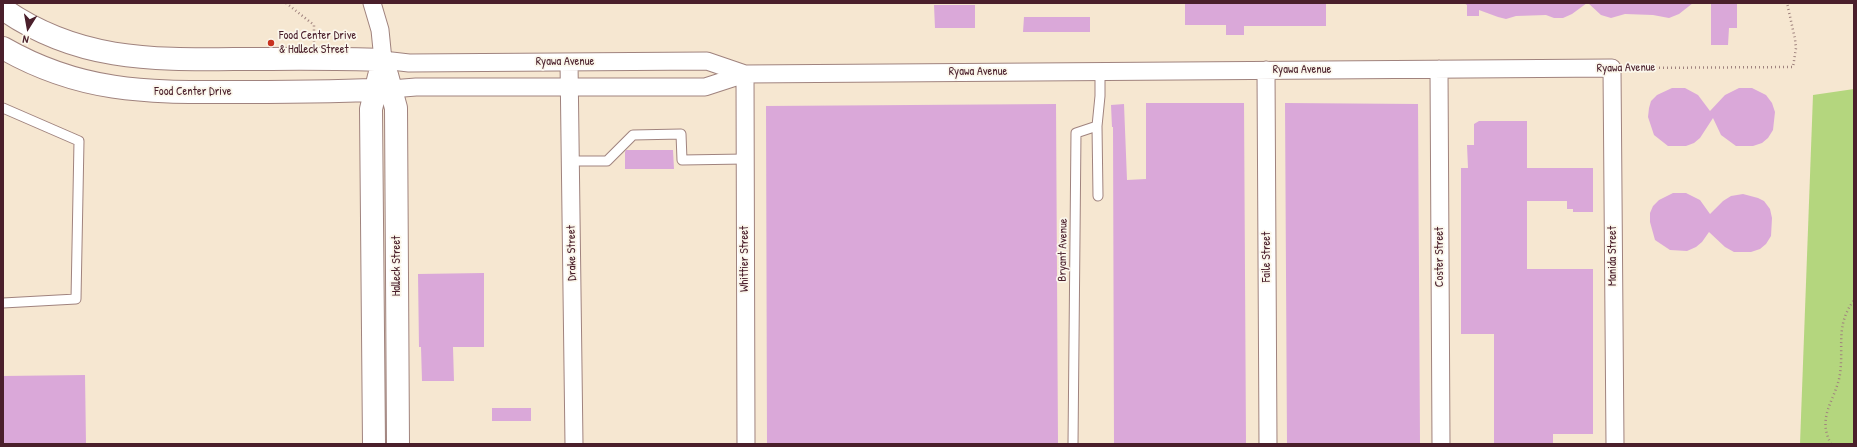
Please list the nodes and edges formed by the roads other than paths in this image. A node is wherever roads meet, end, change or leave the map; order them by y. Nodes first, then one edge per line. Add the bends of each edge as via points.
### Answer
1 (372, 3) edge
2 (3, 10) edge
3 (3, 48) edge
4 (383, 60) junction
5 (570, 62) junction
6 (1612, 68) joint
7 (1439, 69) junction
8 (1266, 70) junction
9 (1100, 71) junction
10 (745, 74) junction
11 (570, 87) junction
12 (383, 90) junction
13 (3, 108) edge
14 (1097, 126) junction
15 (745, 159) junction
16 (571, 161) junction
17 (1098, 196) dead end
18 (3, 303) edge
19 (374, 444) edge
20 (398, 444) edge
21 (574, 444) edge
22 (746, 444) edge
23 (1073, 444) edge
24 (1268, 444) edge
25 (1441, 444) edge
26 (1614, 444) edge

1 - 4 street via 380,30
2 - 4 main road via 52,37 78,46 128,57 179,60
3 - 12 main road, Food Center Drive via 67,76 124,89 176,92
4 - 5 street, Ryawa Avenue
4 - 12 main road
5 - 10 street, Ryawa Avenue via 707,61
5 - 11 street, Drake Street
6 - 7 street, Ryawa Avenue
6 - 26 street, Manida Street
7 - 8 street, Ryawa Avenue
7 - 25 street, Coster Street
8 - 9 street, Ryawa Avenue
8 - 24 street, Faile Street
9 - 10 street, Ryawa Avenue
9 - 14 lane
10 - 11 street, Ryawa Avenue via 705,87
10 - 15 street, Whittier Street
11 - 12 street, Ryawa Avenue via 416,87
11 - 16 street, Drake Street
12 - 19 main road, Halleck Street via 371,109
12 - 20 main road, Halleck Street via 396,108
13 - 18 lane via 79,141 76,299
14 - 17 lane
14 - 23 lane, Bryant Avenue via 1076,133
15 - 16 lane via 682,160 681,134 633,135 607,160
15 - 22 street, Whittier Street
16 - 21 street, Drake Street

